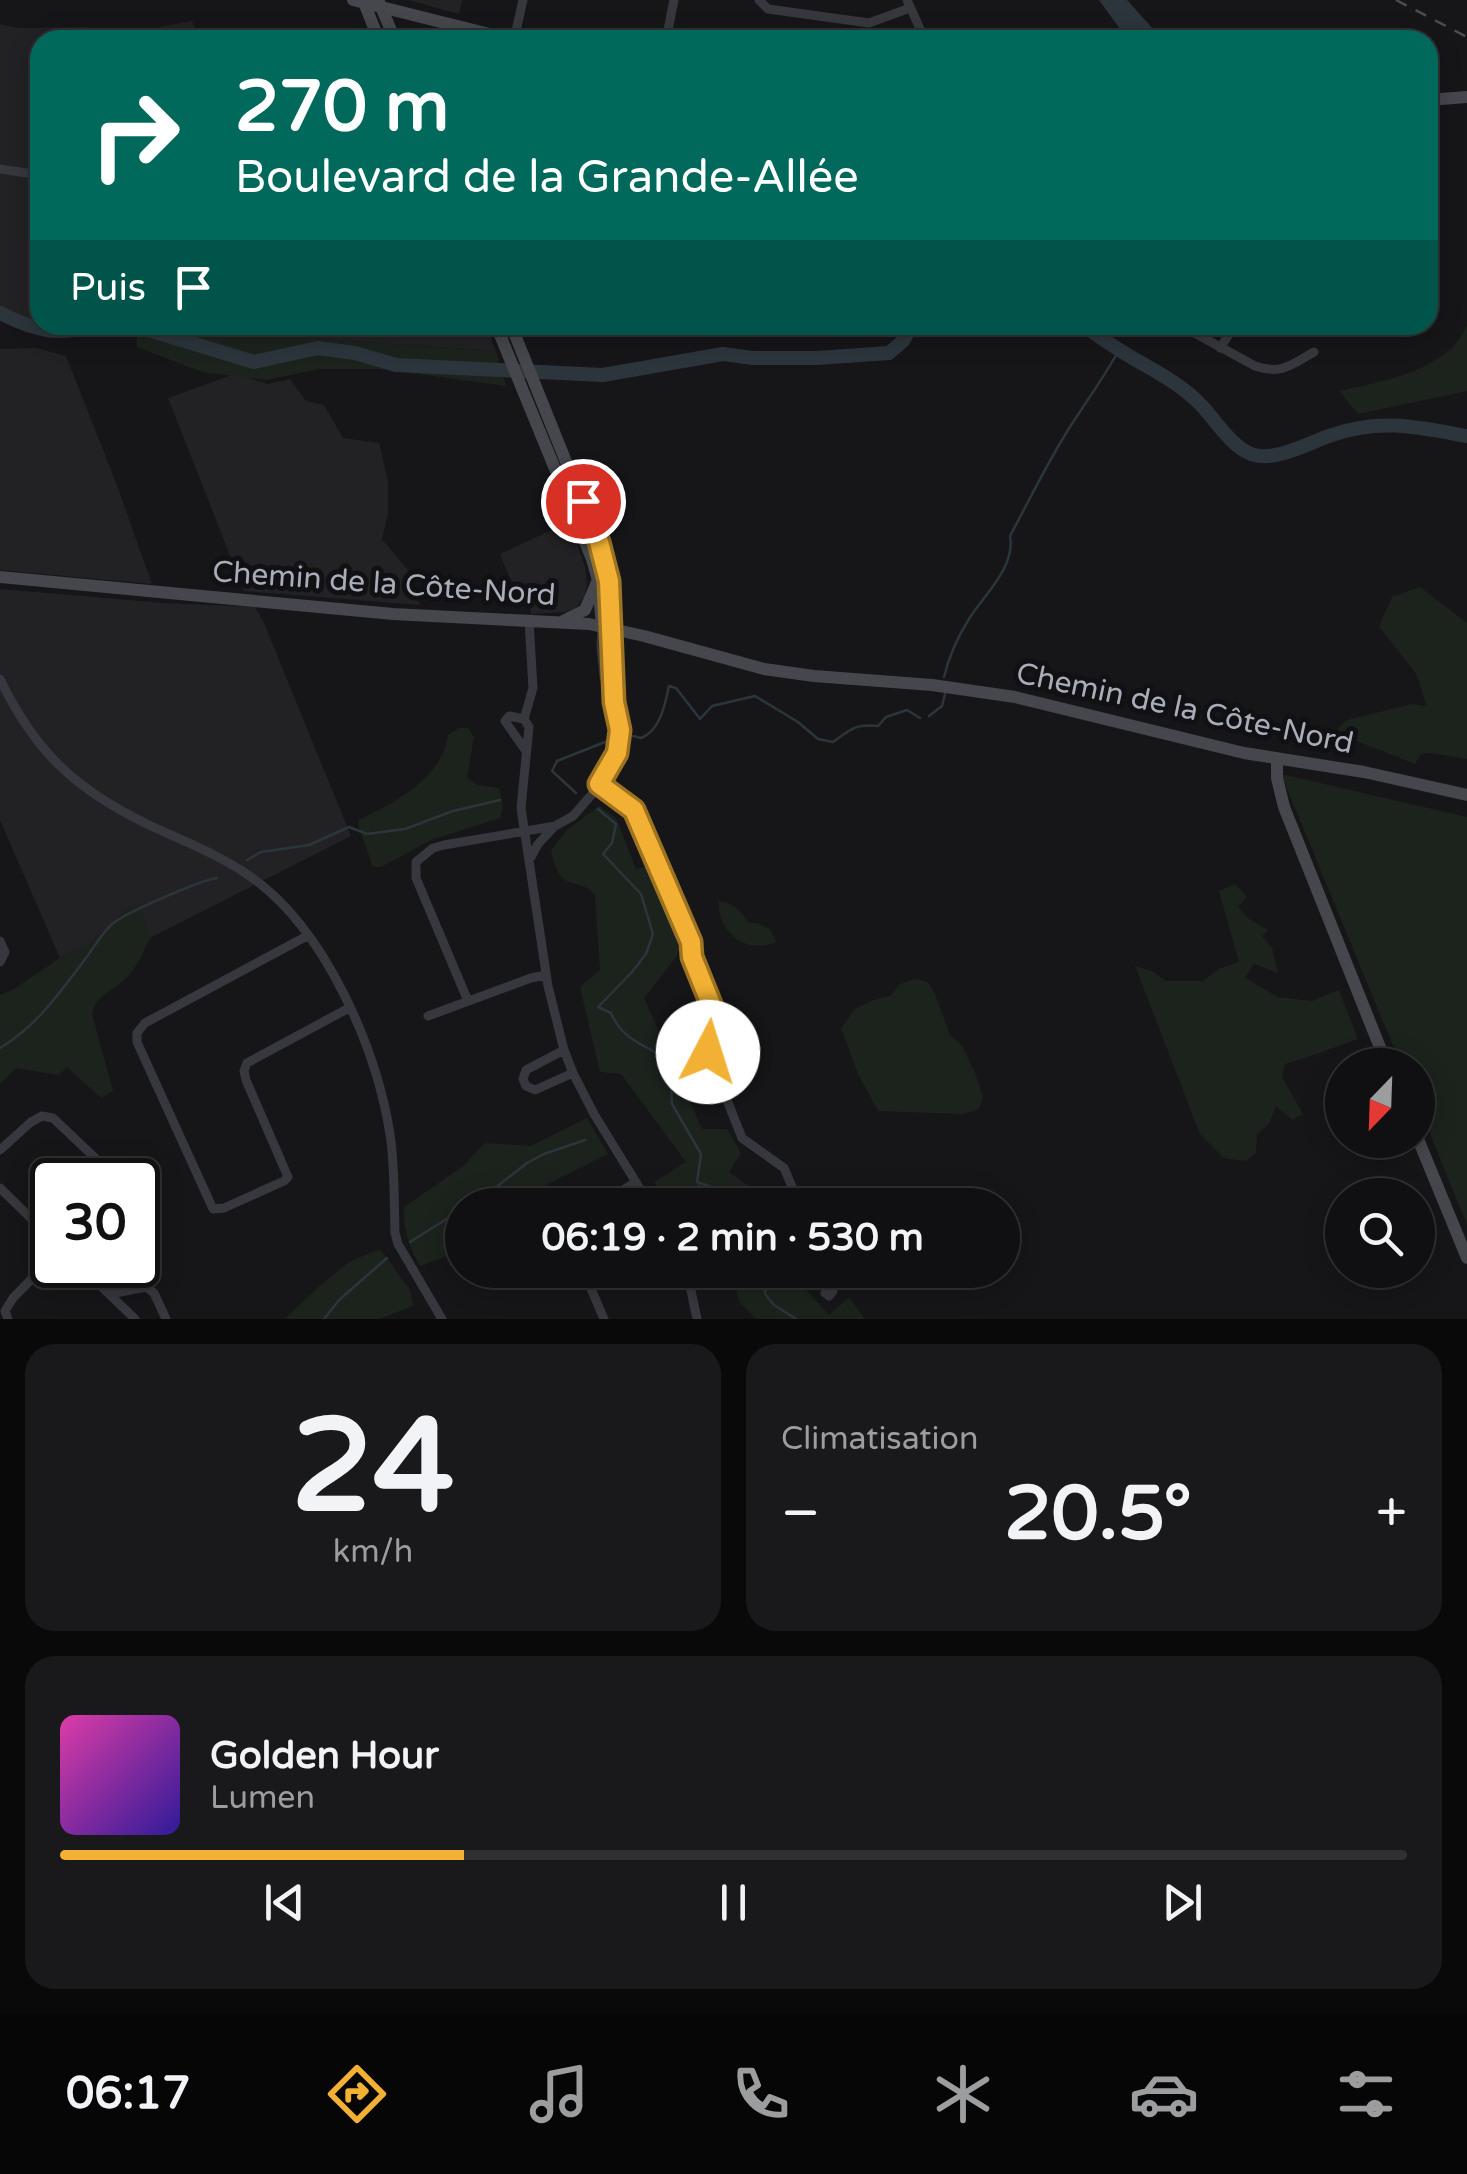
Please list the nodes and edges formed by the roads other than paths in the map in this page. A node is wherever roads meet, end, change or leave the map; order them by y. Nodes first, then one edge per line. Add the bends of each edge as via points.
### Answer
1 (522, 0) edge
2 (674, 0) edge
3 (759, 0) edge
4 (368, 2) edge
5 (909, 4) edge
6 (376, 30) edge
7 (387, 30) edge
8 (475, 30) edge
9 (515, 30) edge
10 (668, 30) edge
11 (921, 30) edge
12 (1467, 97) edge
13 (1438, 99) edge
14 (0, 170) edge
15 (30, 173) edge
16 (502, 335) edge
17 (513, 335) edge
18 (1197, 335) edge
19 (1229, 335) edge
20 (1220, 348) junction
21 (1314, 352) dead end
22 (522, 370) junction
23 (0, 577) edge
24 (598, 580) junction
25 (530, 620) junction
26 (562, 621) junction
27 (607, 628) junction
28 (0, 679) edge
29 (524, 719) junction
30 (526, 751) junction
31 (1277, 758) junction
32 (599, 784) junction
33 (1467, 796) edge
34 (555, 826) junction
35 (525, 832) junction
36 (530, 859) junction
37 (307, 936) junction
38 (0, 941) edge
39 (0, 962) edge
40 (546, 975) junction
41 (468, 1000) junction
42 (349, 1008) junction
43 (428, 1016) dead end
44 (1380, 1048) edge
45 (564, 1050) junction
46 (573, 1074) junction
47 (0, 1150) edge
48 (94, 1158) edge
49 (1426, 1158) edge
50 (636, 1182) junction
51 (0, 1188) edge
52 (626, 1188) edge
53 (640, 1188) edge
54 (793, 1188) edge
55 (30, 1218) edge
56 (1467, 1258) edge
57 (30, 1281) edge
58 (104, 1288) edge
59 (591, 1288) edge
60 (690, 1288) edge
61 (832, 1288) edge
62 (110, 1294) junction
63 (826, 1294) dead end
64 (8, 1319) edge
65 (135, 1319) edge
66 (166, 1319) edge
67 (442, 1319) edge
68 (604, 1319) edge
69 (697, 1319) edge

1 - 9 street
2 - 10 street
3 - 5 street via 768,9 869,24
4 - 6 street
4 - 7 street
4 - 8 street
5 - 11 street
12 - 13 street
14 - 15 street
16 - 22 street
17 - 22 street
18 - 20 street
19 - 20 street
20 - 21 street via 1280,371
22 - 24 street
22 - 27 street via 604,556
23 - 25 street, Chemin de la Côte-Nord via 367,612
24 - 26 street via 585,610
24 - 27 street
25 - 26 street, Chemin de la Côte-Nord
25 - 29 street via 533,688
26 - 27 street, Chemin de la Côte-Nord
27 - 31 street, Chemin de la Côte-Nord via 754,667 999,694
27 - 32 street via 604,676 620,745
28 - 37 street via 38,744 84,788 253,878
29 - 30 street via 530,727
29 - 30 street via 505,721
30 - 35 street via 520,801
31 - 33 street, Chemin de la Côte-Nord
31 - 44 street via 1284,807
32 - 34 street via 577,812
32 - 54 street via 634,810 691,942 717,1019 708,1052 742,1138 784,1168
34 - 35 street
34 - 36 street
35 - 36 street
35 - 41 street via 444,844 416,862 416,878
36 - 40 street
37 - 42 street
37 - 42 street via 137,1033 213,1209 288,1177 246,1080 247,1064
38 - 39 street
40 - 41 street
40 - 45 street
41 - 43 street
42 - 67 street via 386,1110 396,1238
45 - 46 street
45 - 46 street via 526,1070 522,1079 535,1090
46 - 50 street
47 - 48 street via 42,1116 53,1118
49 - 56 street
50 - 52 street
50 - 53 street
51 - 55 street
57 - 64 street via 5,1310
58 - 62 street
59 - 68 street
60 - 69 street
61 - 63 street
62 - 65 street
62 - 66 street via 146,1287

